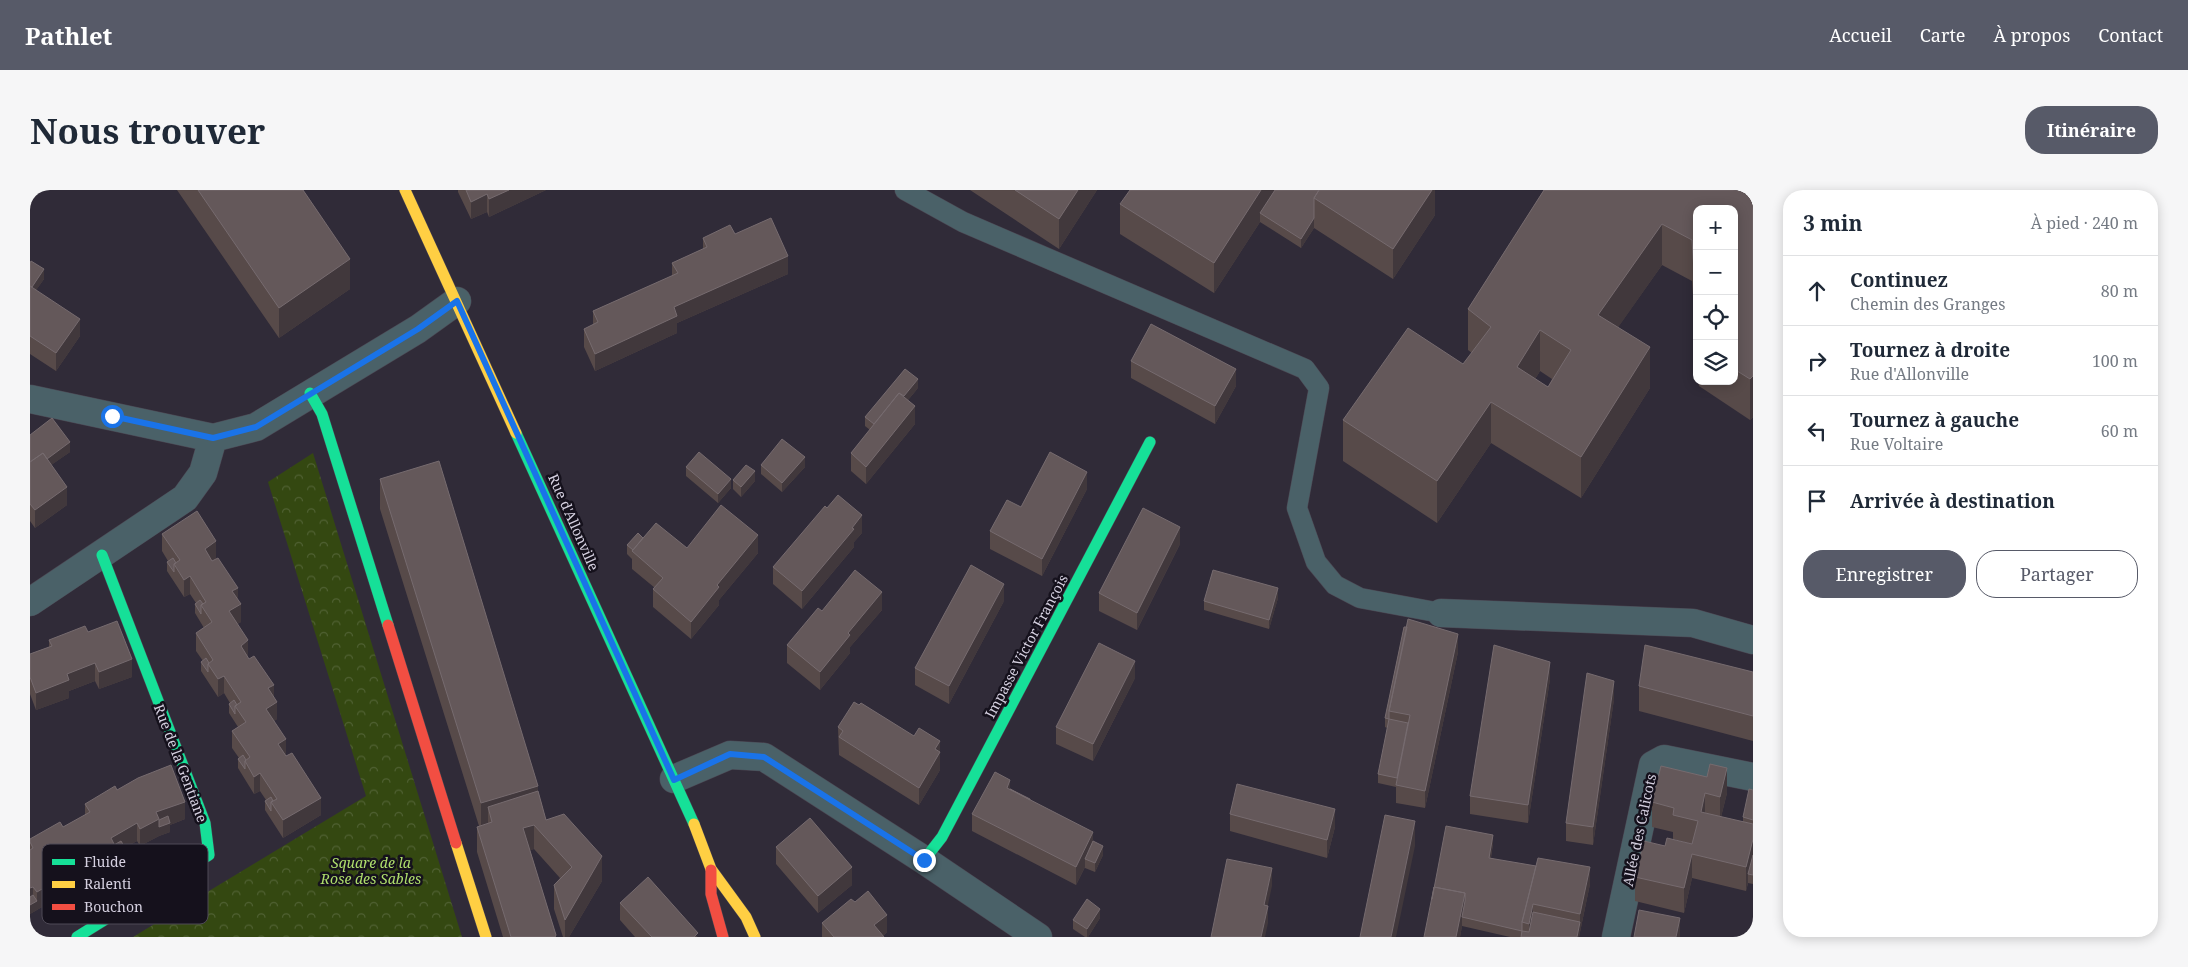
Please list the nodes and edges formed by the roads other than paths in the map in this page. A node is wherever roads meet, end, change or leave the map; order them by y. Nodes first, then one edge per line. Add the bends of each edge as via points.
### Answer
1 (405, 190) edge
2 (905, 190) edge
3 (457, 301) junction
4 (310, 393) junction
5 (30, 398) edge
6 (213, 438) junction
7 (1150, 442) dead end
8 (102, 555) junction
9 (30, 602) edge
10 (1441, 612) joint
11 (1753, 640) edge
12 (1753, 777) edge
13 (674, 780) junction
14 (208, 844) edge
15 (924, 860) junction
16 (711, 869) junction
17 (98, 924) edge
18 (77, 937) edge
19 (486, 937) edge
20 (723, 937) edge
21 (755, 937) edge
22 (1038, 937) edge
23 (1616, 937) edge

1 - 3 street, Rue d'Allonville
2 - 10 lane via 963,222 1304,368 1319,388 1297,508 1316,562 1335,585 1360,598
3 - 4 street via 418,329
3 - 13 street, Rue d'Allonville
4 - 6 street via 256,427
4 - 19 street via 322,414
5 - 6 street
6 - 8 street via 203,473 185,498
7 - 15 street, Impasse Victor François via 942,837
8 - 9 street
8 - 14 street, Rue de la Gentiane via 205,822
10 - 11 street via 1693,623
12 - 23 street, Allée des Calicots via 1664,759 1653,765
13 - 15 street via 730,754 764,757
13 - 16 street, Rue d'Allonville
15 - 22 street
16 - 20 street, Rue d'Allonville via 711,894
16 - 21 street, Rue d'Allonville via 746,917
17 - 18 street, Rue de la Gentiane

